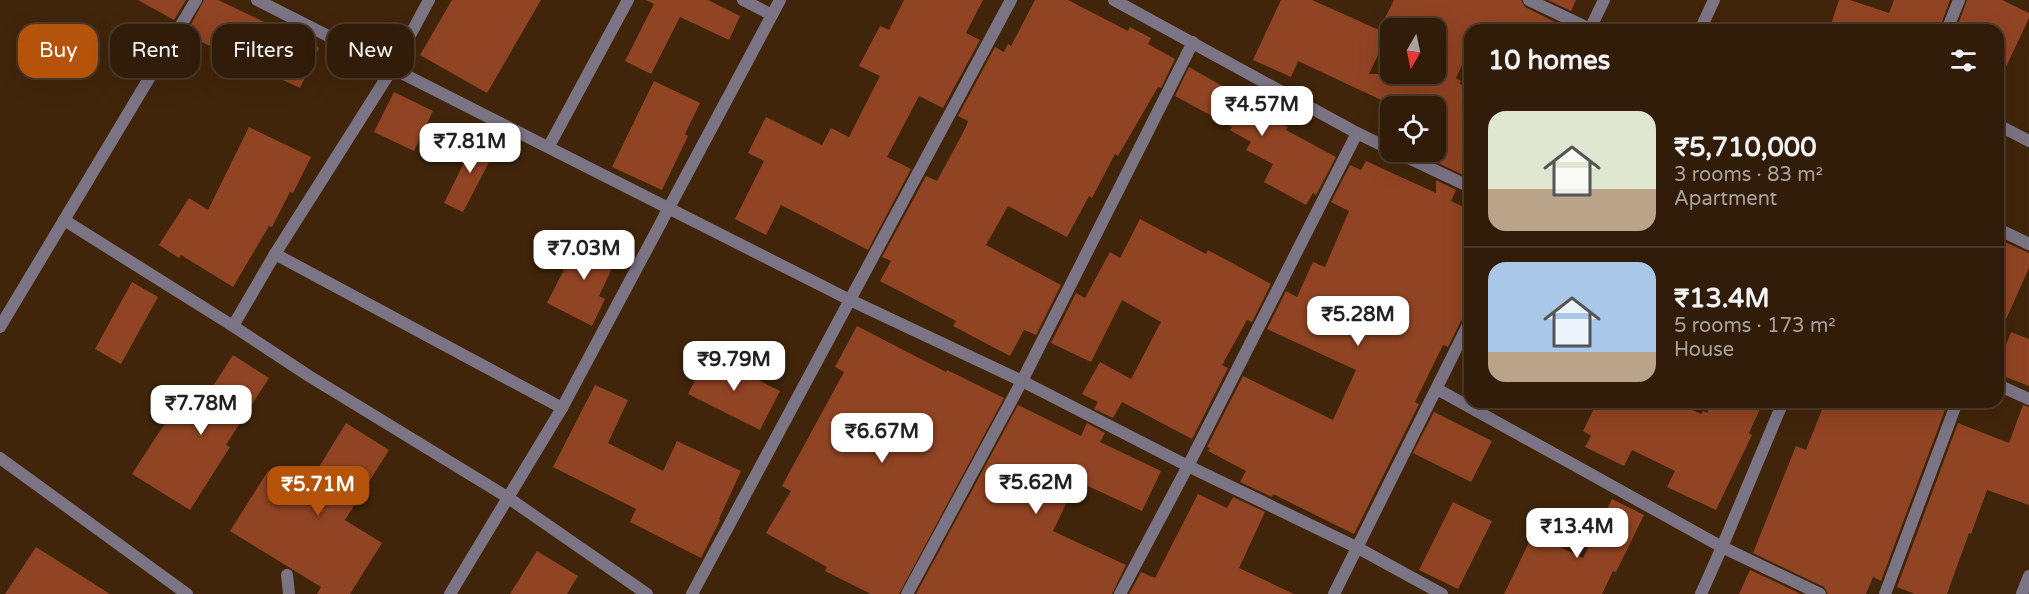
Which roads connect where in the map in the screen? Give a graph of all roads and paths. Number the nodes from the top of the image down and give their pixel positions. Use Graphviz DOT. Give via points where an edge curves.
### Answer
graph roads {
  1 [pos="196,0"];
  2 [pos="257,0"];
  3 [pos="429,0"];
  4 [pos="628,0"];
  5 [pos="743,0"];
  6 [pos="780,0"];
  7 [pos="1011,0"];
  8 [pos="1114,0"];
  9 [pos="1529,0"];
  10 [pos="1604,0"];
  11 [pos="1714,0"];
  12 [pos="1959,0"];
  13 [pos="772,15"];
  14 [pos="1579,24"];
  15 [pos="1594,24"];
  16 [pos="1703,24"];
  17 [pos="1949,24"];
  18 [pos="414,28"];
  19 [pos="327,36"];
  20 [pos="1193,42"];
  21 [pos="386,78"];
  22 [pos="410,78"];
  23 [pos="2004,128"];
  24 [pos="1357,133"];
  25 [pos="2029,141"];
  26 [pos="1380,144"];
  27 [pos="549,146"];
  28 [pos="1417,162"];
  29 [pos="1464,185"];
  30 [pos="669,208"];
  31 [pos="64,220"];
  32 [pos="2004,233"];
  33 [pos="2029,244"];
  34 [pos="275,254"];
  35 [pos="850,300"];
  36 [pos="233,326"];
  37 [pos="0,327"];
  38 [pos="1464,333"];
  39 [pos="1022,381"];
  40 [pos="1437,389"];
  41 [pos="2004,389"];
  42 [pos="2029,399"];
  43 [pos="1464,404"];
  44 [pos="562,408"];
  45 [pos="1471,408"];
  46 [pos="1780,408"];
  47 [pos="1955,408"];
  48 [pos="0,458"];
  49 [pos="1188,466"];
  50 [pos="507,497"];
  51 [pos="1722,547"];
  52 [pos="1358,548"];
  53 [pos="287,575"];
  54 [pos="2029,576"];
  55 [pos="172,590"];
  56 [pos="187,594"];
  57 [pos="289,594"];
  58 [pos="450,594"];
  59 [pos="647,594"];
  60 [pos="692,594"];
  61 [pos="907,594"];
  62 [pos="1120,594"];
  63 [pos="1334,594"];
  64 [pos="1442,594"];
  65 [pos="1701,594"];
  66 [pos="1820,594"];
  67 [pos="1885,594"];
  68 [pos="2022,594"];
  1 -- 31 [label="street"];
  2 -- 19 [label="street"];
  3 -- 18 [label="street"];
  4 -- 27 [label="street"];
  5 -- 13 [label="street"];
  6 -- 13 [label="street"];
  7 -- 35 [label="street"];
  8 -- 20 [label="street"];
  9 -- 14 [label="street"];
  10 -- 15 [label="street"];
  11 -- 16 [label="street"];
  12 -- 17 [label="street"];
  13 -- 30 [label="street"];
  20 -- 24 [label="street"];
  20 -- 39 [label="street"];
  21 -- 34 [label="street"];
  22 -- 27 [label="street"];
  23 -- 25 [label="street"];
  24 -- 26 [label="street"];
  24 -- 49 [label="street"];
  27 -- 30 [label="street"];
  28 -- 29 [label="street"];
  30 -- 35 [label="street"];
  30 -- 44 [label="street"];
  31 -- 36 [label="street"];
  31 -- 37 [label="street"];
  32 -- 33 [label="street"];
  34 -- 36 [label="street"];
  34 -- 44 [label="street"];
  35 -- 39 [label="street"];
  35 -- 60 [label="street"];
  36 -- 50 [label="street"];
  38 -- 40 [label="street"];
  39 -- 49 [label="street"];
  39 -- 61 [label="street"];
  40 -- 43 [label="street"];
  40 -- 52 [label="street"];
  41 -- 42 [label="street"];
  44 -- 50 [label="street"];
  45 -- 51 [label="street"];
  46 -- 51 [label="street"];
  47 -- 67 [label="street"];
  48 -- 55 [label="street"];
  49 -- 52 [label="street"];
  49 -- 62 [label="street"];
  50 -- 58 [label="street"];
  50 -- 59 [label="street"];
  51 -- 65 [label="street"];
  51 -- 66 [label="street"];
  52 -- 63 [label="street"];
  52 -- 64 [label="street"];
  53 -- 57 [label="street"];
  54 -- 68 [label="street"];
  55 -- 56 [label="street"];
}
